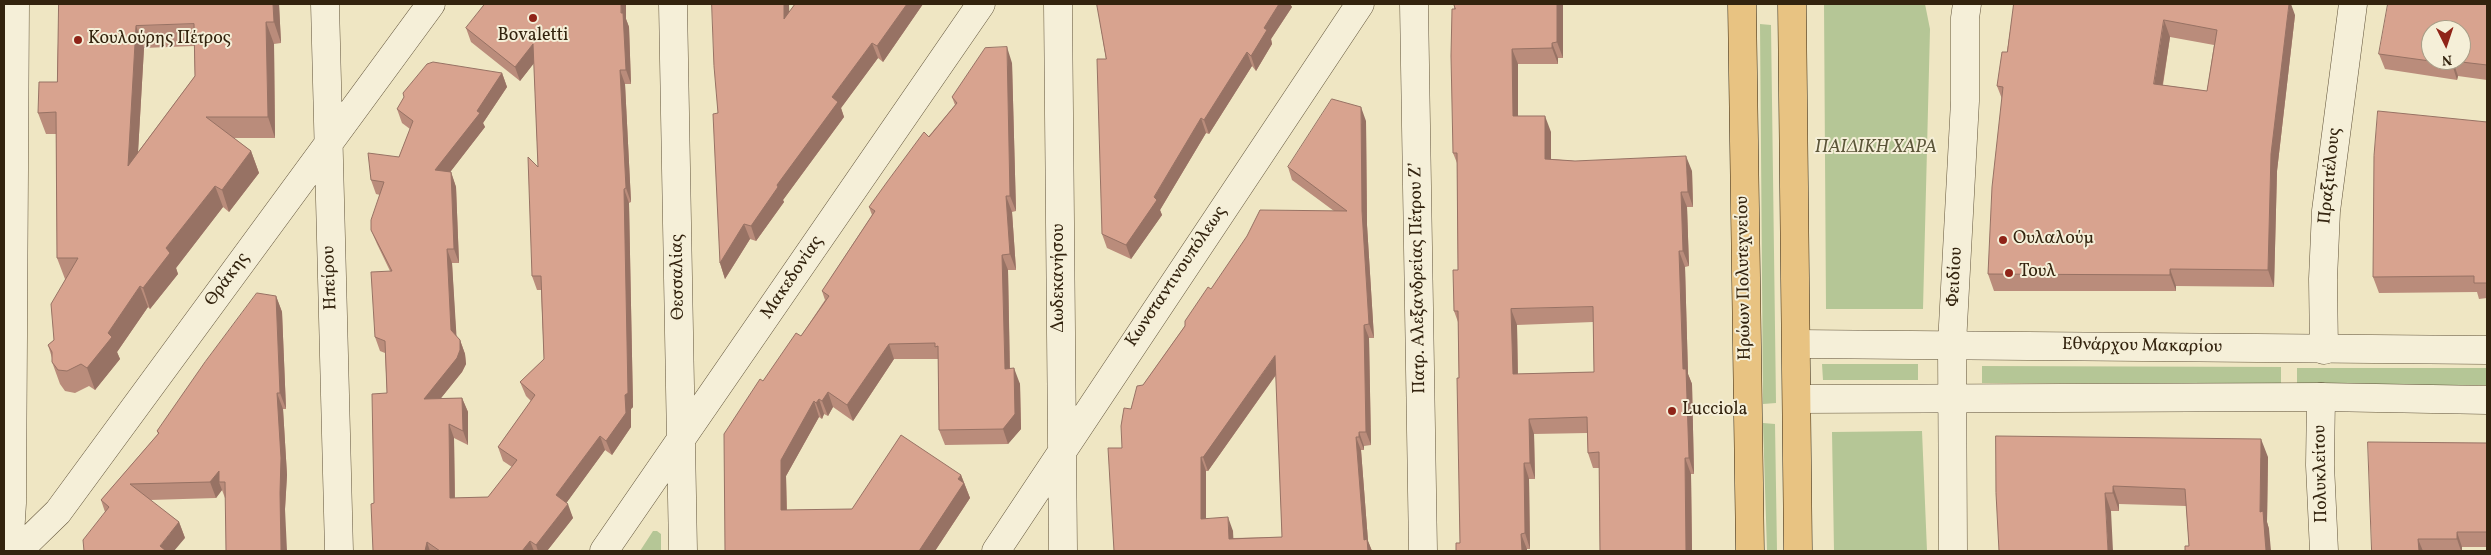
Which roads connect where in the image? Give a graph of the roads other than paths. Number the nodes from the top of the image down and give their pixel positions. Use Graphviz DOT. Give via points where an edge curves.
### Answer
graph roads {
  1 [pos="15,4"];
  2 [pos="325,4"];
  3 [pos="432,4"];
  4 [pos="673,4"];
  5 [pos="981,4"];
  6 [pos="1058,4"];
  7 [pos="1360,4"];
  8 [pos="1414,4"];
  9 [pos="1742,4"];
  10 [pos="1792,4"];
  11 [pos="2353,4"];
  12 [pos="1963,8"];
  13 [pos="328,144"];
  14 [pos="1797,344"];
  15 [pos="1952,344"];
  16 [pos="2324,350"];
  17 [pos="2487,350"];
  18 [pos="1951,397"];
  19 [pos="2321,397"];
  20 [pos="1797,399"];
  21 [pos="2487,400"];
  22 [pos="682,439"];
  23 [pos="1062,451"];
  24 [pos="9,551"];
  25 [pos="18,551"];
  26 [pos="339,551"];
  27 [pos="604,551"];
  28 [pos="683,551"];
  29 [pos="996,551"];
  30 [pos="1063,551"];
  31 [pos="1423,551"];
  32 [pos="1750,551"];
  33 [pos="1798,551"];
  34 [pos="1953,551"];
  35 [pos="2324,551"];
  1 -- 24 [label="street"];
  2 -- 13 [label="street, Ηπείρου"];
  3 -- 13 [label="street, Θράκης"];
  4 -- 22 [label="street, Θεσσαλίας"];
  5 -- 22 [label="street, Μακεδονίας"];
  6 -- 23 [label="street, Δωδεκανήσου"];
  7 -- 23 [label="street, Κωνσταντινουπόλεως"];
  8 -- 31 [label="street, Πατρ. Αλεξανδρείας Πέτρου Ζ’"];
  9 -- 32 [label="main road, Ηρώων Πολυτεχνείου"];
  10 -- 14 [label="main road"];
  11 -- 16 [label="street, Πραξιτέλους" via="2326,212 2322,279"];
  12 -- 15 [label="street, Φειδίου" via="1965,102"];
  13 -- 25 [label="street, Θράκης" via="58,512"];
  13 -- 26 [label="street, Ηπείρου"];
  14 -- 15 [label="street, Εθνάρχου Μακαρίου"];
  14 -- 20 [label="main road"];
  15 -- 16 [label="street, Εθνάρχου Μακαρίου"];
  15 -- 18 [label="street, Φειδίου"];
  16 -- 17 [label="street, Εθνάρχου Μακαρίου"];
  18 -- 19 [label="street"];
  18 -- 20 [label="street"];
  18 -- 34 [label="street, Φειδίου"];
  19 -- 21 [label="street"];
  19 -- 35 [label="street, Πολυκλείτου"];
  20 -- 33 [label="main road"];
  22 -- 27 [label="street, Μακεδονίας"];
  22 -- 28 [label="street, Θεσσαλίας"];
  23 -- 29 [label="street, Κωνσταντινουπόλεως"];
  23 -- 30 [label="street, Δωδεκανήσου"];
}
